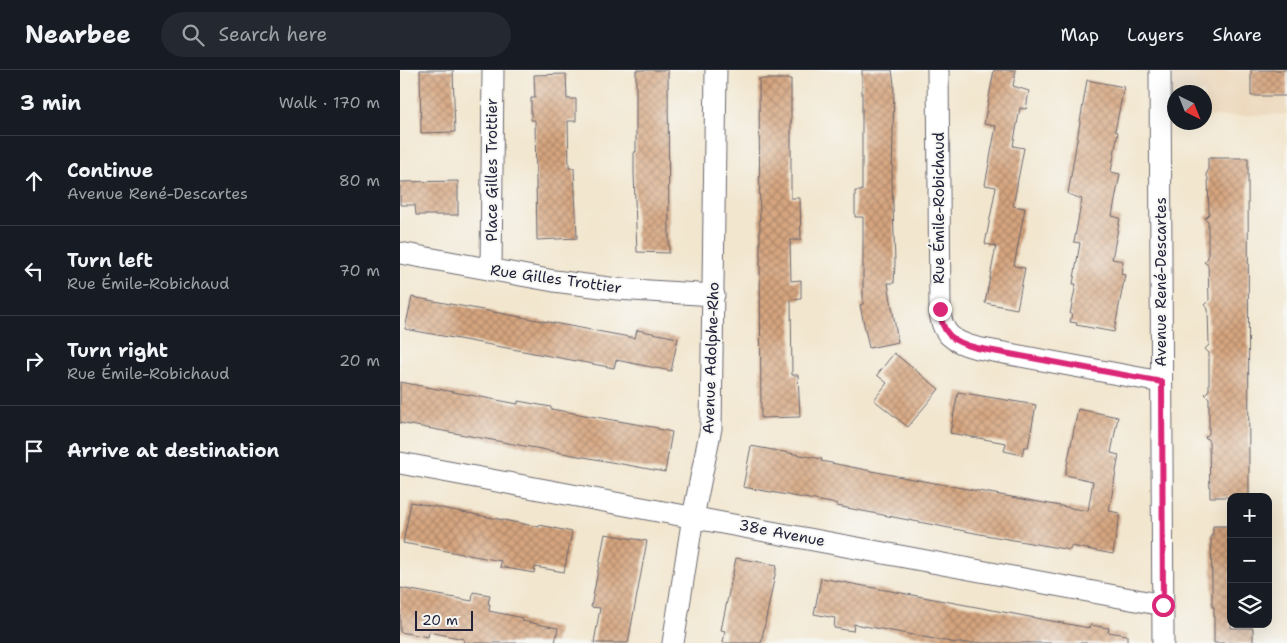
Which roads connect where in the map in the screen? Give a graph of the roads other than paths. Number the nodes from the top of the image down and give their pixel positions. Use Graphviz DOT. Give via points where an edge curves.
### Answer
graph roads {
  1 [pos="493,70"];
  2 [pos="716,70"];
  3 [pos="938,70"];
  4 [pos="1160,70"];
  5 [pos="400,253"];
  6 [pos="492,270"];
  7 [pos="714,295"];
  8 [pos="1162,382"];
  9 [pos="400,463"];
  10 [pos="693,517"];
  11 [pos="1163,605"];
  12 [pos="673,643"];
  13 [pos="1163,643"];
  1 -- 6 [label="street, Place Gilles Trottier"];
  2 -- 7 [label="street, Avenue Adolphe-Rho"];
  3 -- 8 [label="street, Rue Émile-Robichaud" via="940,323 960,344"];
  4 -- 8 [label="street, Avenue René-Descartes"];
  5 -- 6 [label="street, Rue Gilles Trottier"];
  6 -- 7 [label="street, Rue Gilles Trottier" via="616,288"];
  7 -- 10 [label="street, Avenue Adolphe-Rho" via="711,428"];
  8 -- 11 [label="street, Avenue René-Descartes"];
  9 -- 10 [label="street, 38e Avenue"];
  10 -- 11 [label="street, 38e Avenue"];
  10 -- 12 [label="street, Avenue Adolphe-Rho"];
  11 -- 13 [label="street, Avenue René-Descartes"];
}
